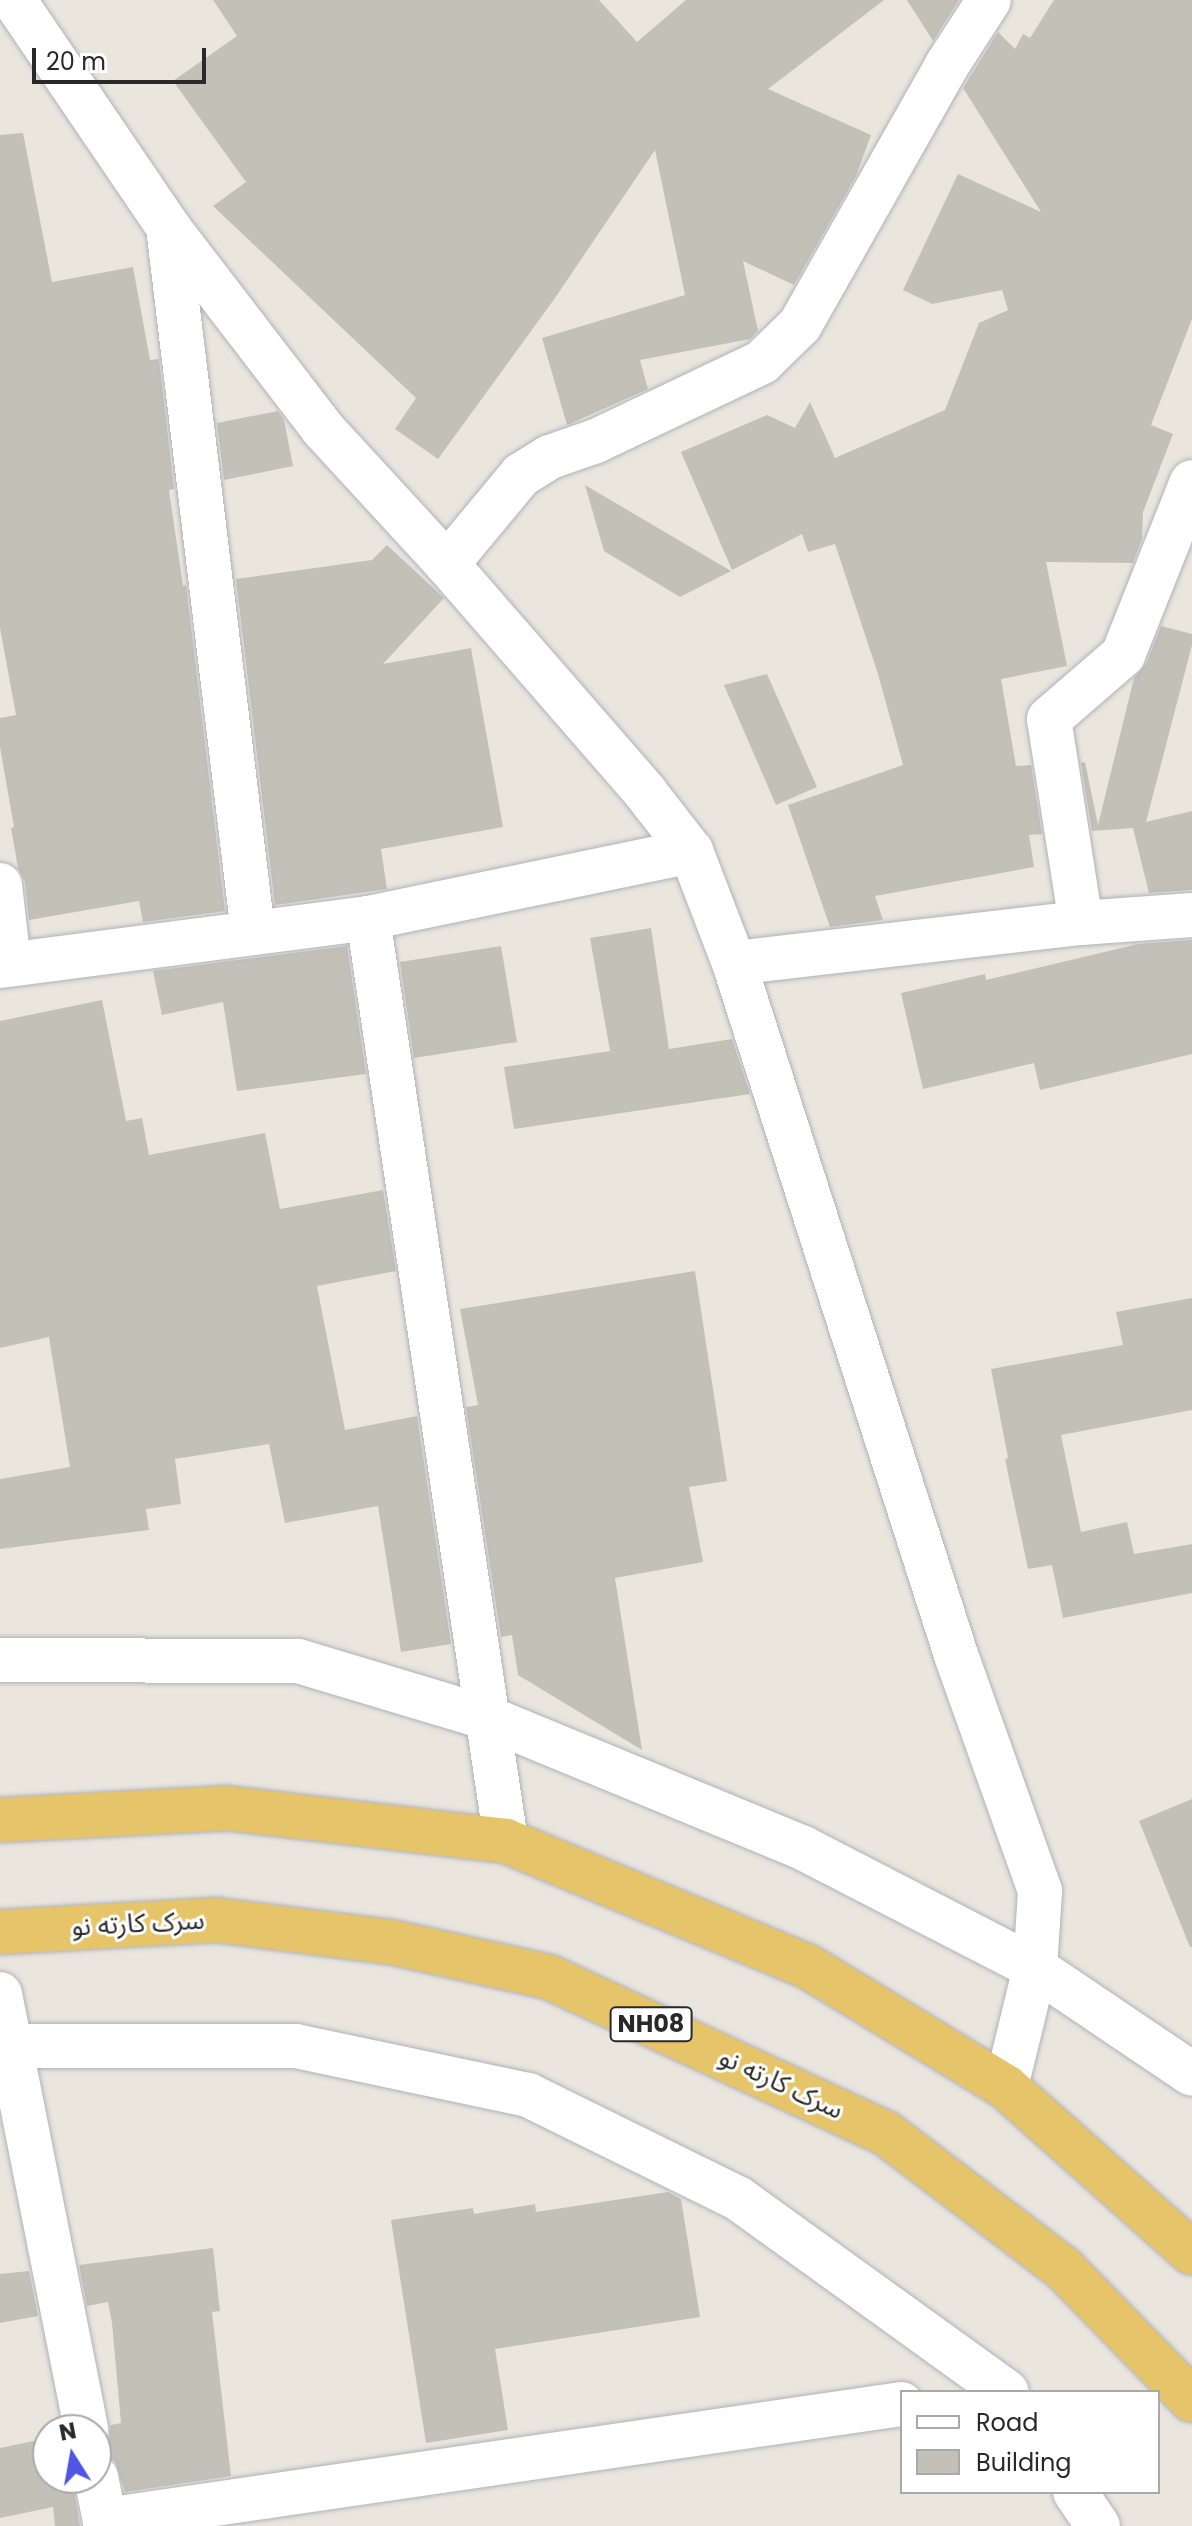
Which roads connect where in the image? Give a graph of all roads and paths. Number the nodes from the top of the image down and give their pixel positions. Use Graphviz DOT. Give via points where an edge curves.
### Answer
graph roads {
  1 [pos="14,0"];
  2 [pos="989,0"];
  3 [pos="168,227"];
  4 [pos="1192,482"];
  5 [pos="447,564"];
  6 [pos="691,851"];
  7 [pos="0,885"];
  8 [pos="1192,915"];
  9 [pos="368,918"];
  10 [pos="1081,923"];
  11 [pos="253,932"];
  12 [pos="734,963"];
  13 [pos="5,965"];
  14 [pos="0,1660"];
  15 [pos="488,1718"];
  16 [pos="0,1820"];
  17 [pos="506,1841"];
  18 [pos="0,1932"];
  19 [pos="1035,1968"];
  20 [pos="0,1994"];
  21 [pos="4,2046"];
  22 [pos="1192,2074"];
  23 [pos="1006,2087"];
  24 [pos="1192,2253"];
  25 [pos="999,2390"];
  26 [pos="1192,2400"];
  27 [pos="900,2404"];
  28 [pos="83,2414"];
  29 [pos="99,2494"];
  30 [pos="1076,2494"];
  31 [pos="105,2523"];
  32 [pos="1098,2526"];
  1 -- 3 [label="street"];
  2 -- 5 [label="street" via="800,325 762,362 521,475"];
  3 -- 5 [label="street" via="322,428"];
  3 -- 11 [label="street"];
  4 -- 10 [label="street" via="1123,655 1049,719"];
  5 -- 6 [label="street"];
  6 -- 9 [label="street"];
  6 -- 12 [label="street"];
  7 -- 13 [label="street"];
  8 -- 10 [label="street"];
  9 -- 11 [label="street"];
  9 -- 15 [label="street"];
  10 -- 12 [label="street"];
  11 -- 13 [label="street"];
  12 -- 19 [label="street" via="956,1655 1040,1891"];
  14 -- 15 [label="street" via="298,1661"];
  15 -- 17 [label="street"];
  15 -- 19 [label="street" via="803,1848"];
  16 -- 17 [label="highway" via="226,1808"];
  17 -- 23 [label="highway" via="807,1966"];
  18 -- 26 [label="highway, سرک کارته نو / NH08" via="216,1920 391,1942 549,1977 887,2134 1064,2269"];
  19 -- 22 [label="street"];
  19 -- 23 [label="street"];
  20 -- 21 [label="street"];
  21 -- 25 [label="street" via="296,2046 528,2095 739,2199"];
  21 -- 28 [label="street"];
  23 -- 24 [label="highway"];
  27 -- 31 [label="street"];
  29 -- 31 [label="street"];
  30 -- 32 [label="street"];
}
